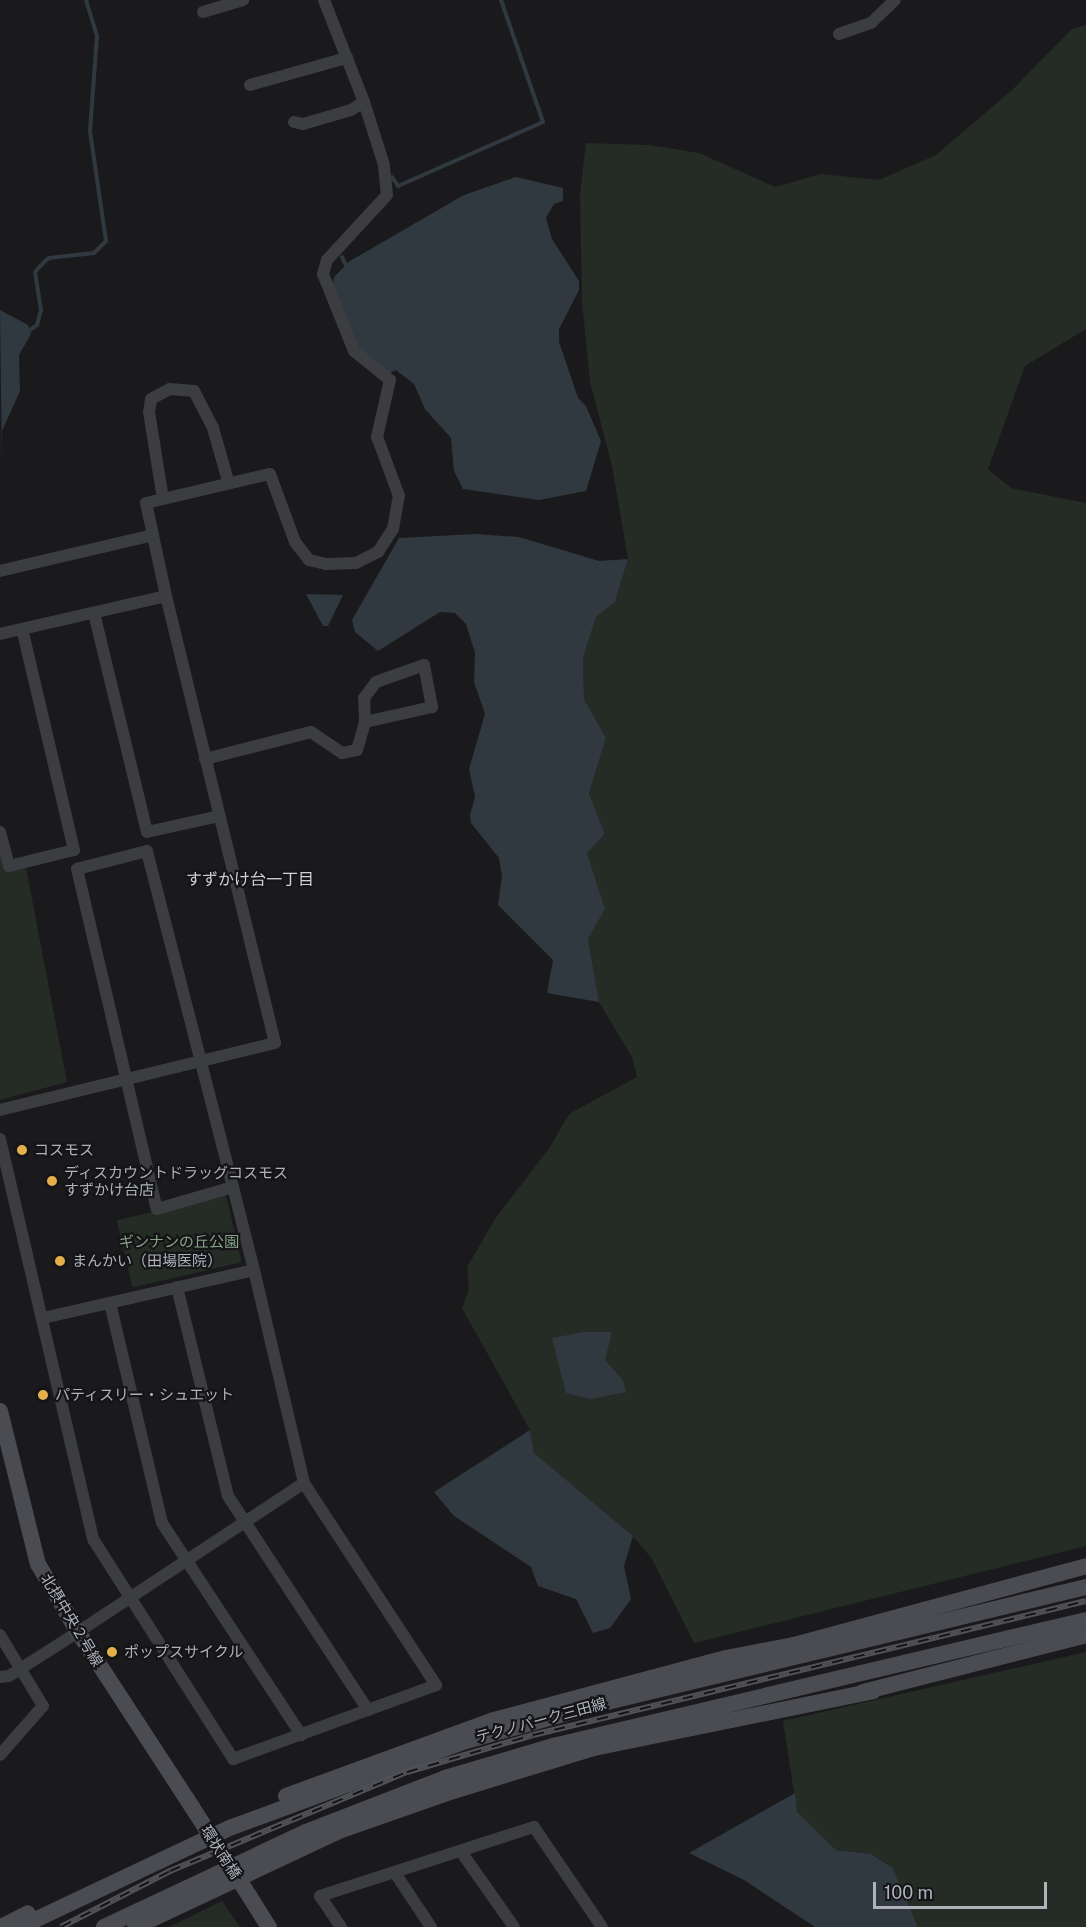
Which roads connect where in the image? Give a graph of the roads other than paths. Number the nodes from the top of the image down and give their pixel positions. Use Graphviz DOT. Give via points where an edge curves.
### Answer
graph roads {
  1 [pos="243,0"];
  2 [pos="324,0"];
  3 [pos="895,0"];
  4 [pos="203,12"];
  5 [pos="839,34"];
  6 [pos="347,58"];
  7 [pos="250,85"];
  8 [pos="364,102"];
  9 [pos="294,122"];
  10 [pos="229,484"];
  11 [pos="164,499"];
  12 [pos="153,535"];
  13 [pos="0,571"];
  14 [pos="165,596"];
  15 [pos="94,613"];
  16 [pos="22,629"];
  17 [pos="0,634"];
  18 [pos="365,722"];
  19 [pos="205,759"];
  20 [pos="219,816"];
  21 [pos="0,832"];
  22 [pos="201,1062"];
  23 [pos="125,1079"];
  24 [pos="0,1110"];
  25 [pos="0,1139"];
  26 [pos="233,1187"];
  27 [pos="254,1270"];
  28 [pos="177,1287"];
  29 [pos="110,1303"];
  30 [pos="43,1318"];
  31 [pos="0,1411"];
  32 [pos="304,1483"];
  33 [pos="243,1522"];
  34 [pos="186,1561"];
  35 [pos="1086,1566"];
  36 [pos="1086,1587"];
  37 [pos="129,1599"];
  38 [pos="1086,1620"];
  39 [pos="78,1632"];
  40 [pos="0,1635"];
  41 [pos="1086,1635"];
  42 [pos="794,1645"];
  43 [pos="18,1670"];
  44 [pos="0,1677"];
  45 [pos="873,1691"];
  46 [pos="791,1693"];
  47 [pos="637,1695"];
  48 [pos="368,1710"];
  49 [pos="300,1735"];
  50 [pos="0,1755"];
  51 [pos="192,1807"];
  52 [pos="462,1853"];
  53 [pos="395,1873"];
  54 [pos="164,1898"];
  55 [pos="2,1927"];
  56 [pos="20,1927"];
  57 [pos="104,1927"];
  58 [pos="117,1927"];
  59 [pos="135,1927"];
  60 [pos="269,1927"];
  61 [pos="341,1927"];
  62 [pos="431,1927"];
  63 [pos="514,1927"];
  64 [pos="602,1927"];
  1 -- 4 [label="street"];
  2 -- 6 [label="street"];
  3 -- 5 [label="street" via="871,23"];
  6 -- 7 [label="street"];
  6 -- 8 [label="street"];
  8 -- 9 [label="street" via="351,110 303,124"];
  8 -- 10 [label="street" via="384,165 387,195 327,260 323,274 354,351 390,381 377,437 399,496 393,530 378,552 356,563 343,566 309,560 295,542 270,474"];
  10 -- 11 [label="street"];
  10 -- 11 [label="street" via="213,428 194,392 170,389 150,399 149,412"];
  11 -- 12 [label="street" via="146,503"];
  12 -- 13 [label="street"];
  12 -- 14 [label="street"];
  14 -- 15 [label="street"];
  14 -- 19 [label="street"];
  15 -- 16 [label="street"];
  15 -- 20 [label="street" via="147,832"];
  16 -- 17 [label="street"];
  16 -- 21 [label="street" via="74,850 9,866"];
  18 -- 18 [label="street" via="432,707 424,665 376,682 364,698"];
  18 -- 19 [label="street" via="357,750 342,753 311,732"];
  19 -- 20 [label="street"];
  20 -- 22 [label="street" via="275,1043"];
  22 -- 23 [label="street"];
  22 -- 23 [label="street" via="147,851 77,868"];
  22 -- 26 [label="street"];
  23 -- 24 [label="street"];
  23 -- 26 [label="street" via="157,1209"];
  25 -- 30 [label="street"];
  26 -- 27 [label="street"];
  27 -- 28 [label="street"];
  27 -- 32 [label="street"];
  28 -- 29 [label="street"];
  28 -- 33 [label="street" via="228,1496"];
  29 -- 30 [label="street"];
  29 -- 34 [label="street" via="162,1523"];
  30 -- 37 [label="street" via="93,1539"];
  31 -- 39 [label="main road, 北摂中央２号線" via="38,1564"];
  32 -- 33 [label="street"];
  32 -- 48 [label="street" via="436,1684"];
  33 -- 34 [label="street"];
  33 -- 48 [label="street"];
  34 -- 37 [label="street"];
  34 -- 49 [label="street"];
  35 -- 42 [label="main road"];
  36 -- 47 [label="main road, テクノパーク三田線"];
  37 -- 39 [label="street"];
  37 -- 49 [label="street" via="233,1759"];
  38 -- 46 [label="main road, テクノパーク三田線"];
  39 -- 43 [label="street"];
  39 -- 51 [label="main road, 北摂中央２号線"];
  40 -- 43 [label="street"];
  41 -- 45 [label="main road"];
  42 -- 47 [label="main road"];
  42 -- 55 [label="main road" via="578,1696 417,1746 224,1820"];
  43 -- 44 [label="street"];
  43 -- 50 [label="street" via="43,1706"];
  45 -- 46 [label="main road" via="820,1696"];
  45 -- 59 [label="main road" via="594,1748 453,1791 339,1831"];
  46 -- 54 [label="main road, テクノパーク三田線" via="554,1746 445,1778 306,1832"];
  47 -- 56 [label="main road, テクノパーク三田線" via="466,1741 232,1827"];
  48 -- 49 [label="street"];
  51 -- 60 [label="main road, 環状南橋, bridge"];
  52 -- 53 [label="street"];
  52 -- 63 [label="street"];
  52 -- 64 [label="street" via="534,1827"];
  53 -- 61 [label="street" via="320,1896"];
  53 -- 62 [label="street"];
  54 -- 57 [label="main road, テクノパーク三田線"];
  54 -- 58 [label="main road"];
}
